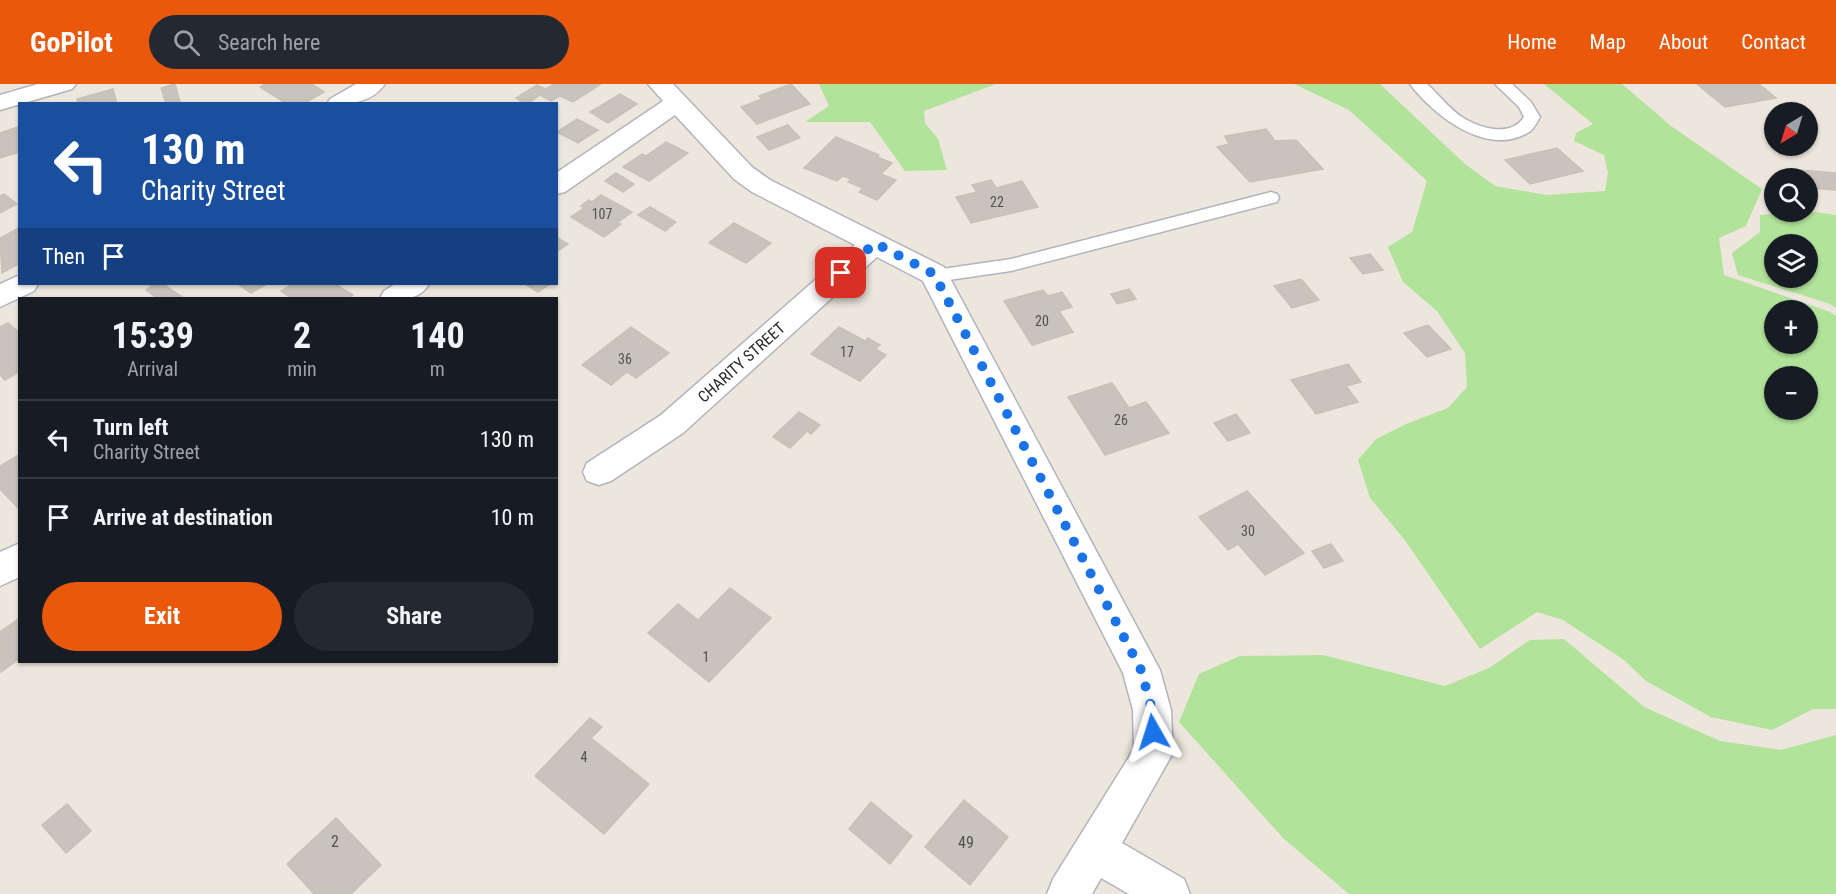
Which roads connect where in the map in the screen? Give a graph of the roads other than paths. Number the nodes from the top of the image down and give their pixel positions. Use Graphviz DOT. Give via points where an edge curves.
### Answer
graph roads {
  1 [pos="64,84"];
  2 [pos="373,84"];
  3 [pos="1418,84"];
  4 [pos="1503,84"];
  5 [pos="668,94"];
  6 [pos="342,102"];
  7 [pos="0,103"];
  8 [pos="558,184"];
  9 [pos="1271,198"];
  10 [pos="875,243"];
  11 [pos="935,276"];
  12 [pos="22,285"];
  13 [pos="414,285"];
  14 [pos="0,297"];
  15 [pos="396,297"];
  16 [pos="599,472"];
  17 [pos="18,559"];
  18 [pos="0,571"];
  19 [pos="1094,850"];
  20 [pos="1068,894"];
  21 [pos="1169,894"];
  1 -- 7 [label="street"];
  2 -- 6 [label="street"];
  3 -- 4 [label="lane" via="1458,122 1486,134 1509,134 1525,128 1532,117 1526,105"];
  5 -- 8 [label="street"];
  5 -- 10 [label="street" via="761,186"];
  9 -- 11 [label="lane" via="1011,265"];
  10 -- 11 [label="street"];
  10 -- 16 [label="street, CHARITY STREET" via="672,423"];
  11 -- 19 [label="street" via="1141,670 1152,710 1154,753"];
  12 -- 14 [label="street"];
  13 -- 15 [label="street"];
  17 -- 18 [label="street"];
  19 -- 20 [label="street"];
  19 -- 21 [label="street"];
}
